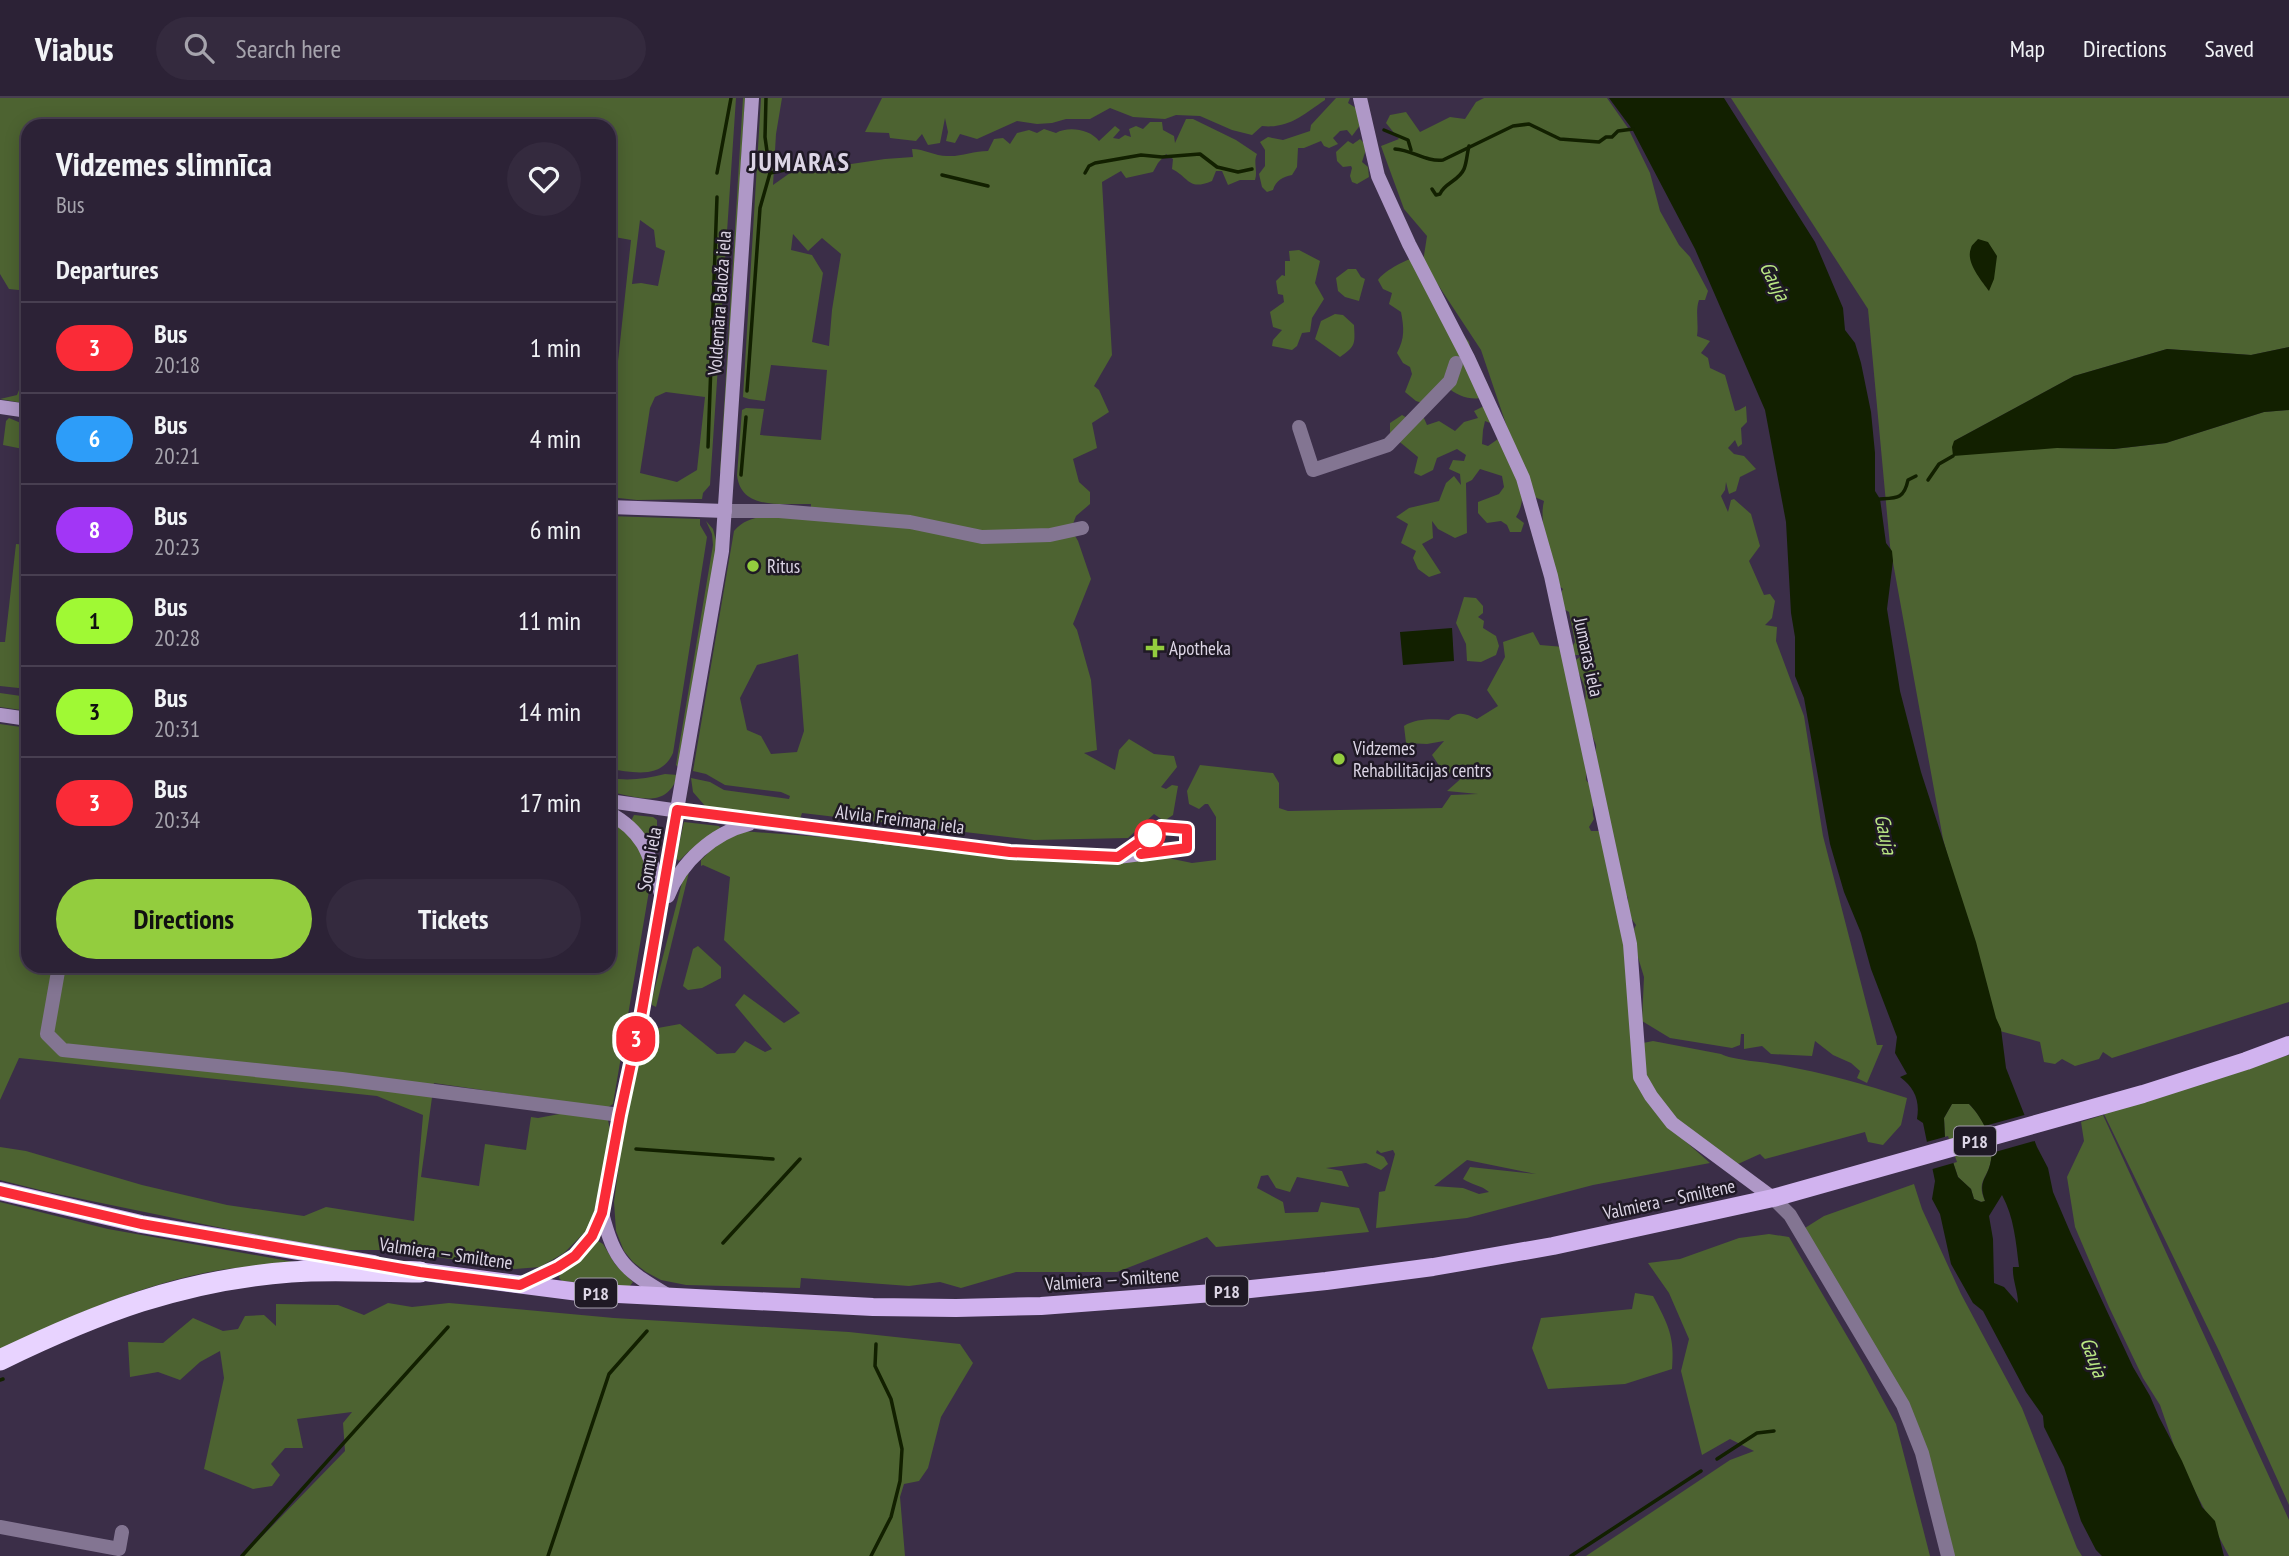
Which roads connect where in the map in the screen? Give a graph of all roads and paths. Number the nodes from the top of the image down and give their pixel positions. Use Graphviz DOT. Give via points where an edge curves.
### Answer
graph roads {
  1 [pos="752,98"];
  2 [pos="1360,98"];
  3 [pos="1456,363"];
  4 [pos="0,407"];
  5 [pos="21,410"];
  6 [pos="1300,427"];
  7 [pos="616,506"];
  8 [pos="725,511"];
  9 [pos="1082,528"];
  10 [pos="0,715"];
  11 [pos="21,718"];
  12 [pos="616,802"];
  13 [pos="677,810"];
  14 [pos="616,817"];
  15 [pos="757,822"];
  16 [pos="1118,857"];
  17 [pos="662,898"];
  18 [pos="654,937"];
  19 [pos="58,973"];
  20 [pos="2289,1045"];
  21 [pos="620,1115"];
  22 [pos="0,1191"];
  23 [pos="1773,1198"];
  24 [pos="602,1213"];
  25 [pos="420,1272"];
  26 [pos="520,1285"];
  27 [pos="673,1298"];
  28 [pos="0,1360"];
  29 [pos="0,1527"];
  30 [pos="122,1532"];
  31 [pos="1948,1556"];
  1 -- 8 [label="street, Voldemāra Baloža iela"];
  2 -- 23 [label="street, Jumaras iela" via="1378,176 1523,478 1551,576 1630,944 1640,1077 1672,1123"];
  3 -- 6 [label="street" via="1450,381 1388,446 1313,470"];
  4 -- 5 [label="street"];
  7 -- 8 [label="street"];
  8 -- 9 [label="street" via="910,522 982,537 1050,535"];
  8 -- 13 [label="street, Somu iela"];
  10 -- 11 [label="street"];
  12 -- 13 [label="street, Alvila Freimaņa iela"];
  13 -- 15 [label="street, Alvila Freimaņa iela"];
  13 -- 17 [label="street, Somu iela"];
  14 -- 17 [label="street" via="648,850"];
  15 -- 16 [label="street, Alvila Freimaņa iela" via="1010,852"];
  15 -- 18 [label="street" via="716,838 683,867"];
  16 -- 16 [label="street, Alvila Freimaņa iela" via="1187,848 1187,829 1161,827"];
  17 -- 18 [label="street, Somu iela"];
  18 -- 21 [label="street, Somu iela"];
  19 -- 21 [label="street" via="47,1034 63,1050 355,1080"];
  20 -- 23 [label="main road, Valmiera — Smiltene / P18" via="2246,1062"];
  21 -- 24 [label="street, Somu iela"];
  22 -- 25 [label="main road, Valmiera — Smiltene / P18" via="141,1224"];
  23 -- 27 [label="main road, Valmiera — Smiltene / P18" via="1433,1267 1213,1293 956,1308"];
  23 -- 31 [label="street" via="1790,1215 1903,1405 1923,1452"];
  24 -- 26 [label="street" via="592,1236 575,1256"];
  24 -- 27 [label="street" via="617,1257"];
  25 -- 26 [label="main road, Valmiera — Smiltene / P18"];
  25 -- 28 [label="highway" via="294,1272 218,1281 122,1306"];
  26 -- 27 [label="main road, Valmiera — Smiltene / P18"];
  29 -- 30 [label="street" via="119,1549"];
}
